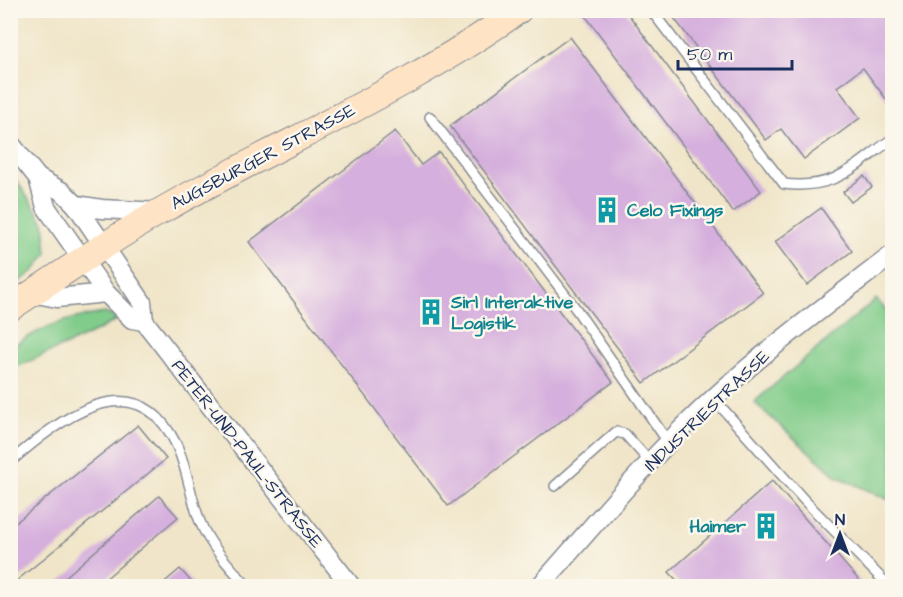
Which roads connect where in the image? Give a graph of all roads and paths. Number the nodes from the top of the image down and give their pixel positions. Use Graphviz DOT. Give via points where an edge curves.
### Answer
graph roads {
  1 [pos="519,10"];
  2 [pos="651,10"];
  3 [pos="430,117"];
  4 [pos="892,139"];
  5 [pos="10,143"];
  6 [pos="38,178"];
  7 [pos="76,205"];
  8 [pos="160,212"];
  9 [pos="104,246"];
  10 [pos="892,255"];
  11 [pos="82,260"];
  12 [pos="32,293"];
  13 [pos="106,293"];
  14 [pos="10,308"];
  15 [pos="144,321"];
  16 [pos="714,399"];
  17 [pos="668,442"];
  18 [pos="10,462"];
  19 [pos="650,462"];
  20 [pos="555,486"];
  21 [pos="342,583"];
  22 [pos="247,586"];
  23 [pos="540,586"];
  24 [pos="889,586"];
  1 -- 8 [label="main road, AUGSBURGER STRASSE" via="485,35 391,89"];
  2 -- 4 [label="lane" via="784,184 809,187 836,180"];
  3 -- 17 [label="lane" via="576,309"];
  5 -- 6 [label="street"];
  6 -- 7 [label="street" via="63,192"];
  6 -- 11 [label="street, PETER-UND-PAUL-STRASSE" via="46,207"];
  7 -- 8 [label="street"];
  7 -- 9 [label="street, PETER-UND-PAUL-STRASSE"];
  8 -- 9 [label="main road, AUGSBURGER STRASSE"];
  9 -- 11 [label="main road, AUGSBURGER STRASSE"];
  9 -- 15 [label="street, PETER-UND-PAUL-STRASSE" via="142,302"];
  10 -- 16 [label="street, INDUSTRIESTRASSE" via="788,335"];
  11 -- 12 [label="main road, AUGSBURGER STRASSE"];
  11 -- 13 [label="street, PETER-UND-PAUL-STRASSE"];
  12 -- 13 [label="street" via="57,298"];
  12 -- 14 [label="main road, AUGSBURGER STRASSE"];
  13 -- 15 [label="street, PETER-UND-PAUL-STRASSE" via="132,319"];
  15 -- 21 [label="street, PETER-UND-PAUL-STRASSE"];
  16 -- 17 [label="street, INDUSTRIESTRASSE"];
  16 -- 24 [label="lane" via="805,501"];
  17 -- 19 [label="street, INDUSTRIESTRASSE"];
  18 -- 22 [label="lane" via="52,426 82,409 103,402 123,402 153,412 176,443 200,522 214,547"];
  19 -- 20 [label="lane" via="625,434 616,432"];
  19 -- 23 [label="street, INDUSTRIESTRASSE"];
}
